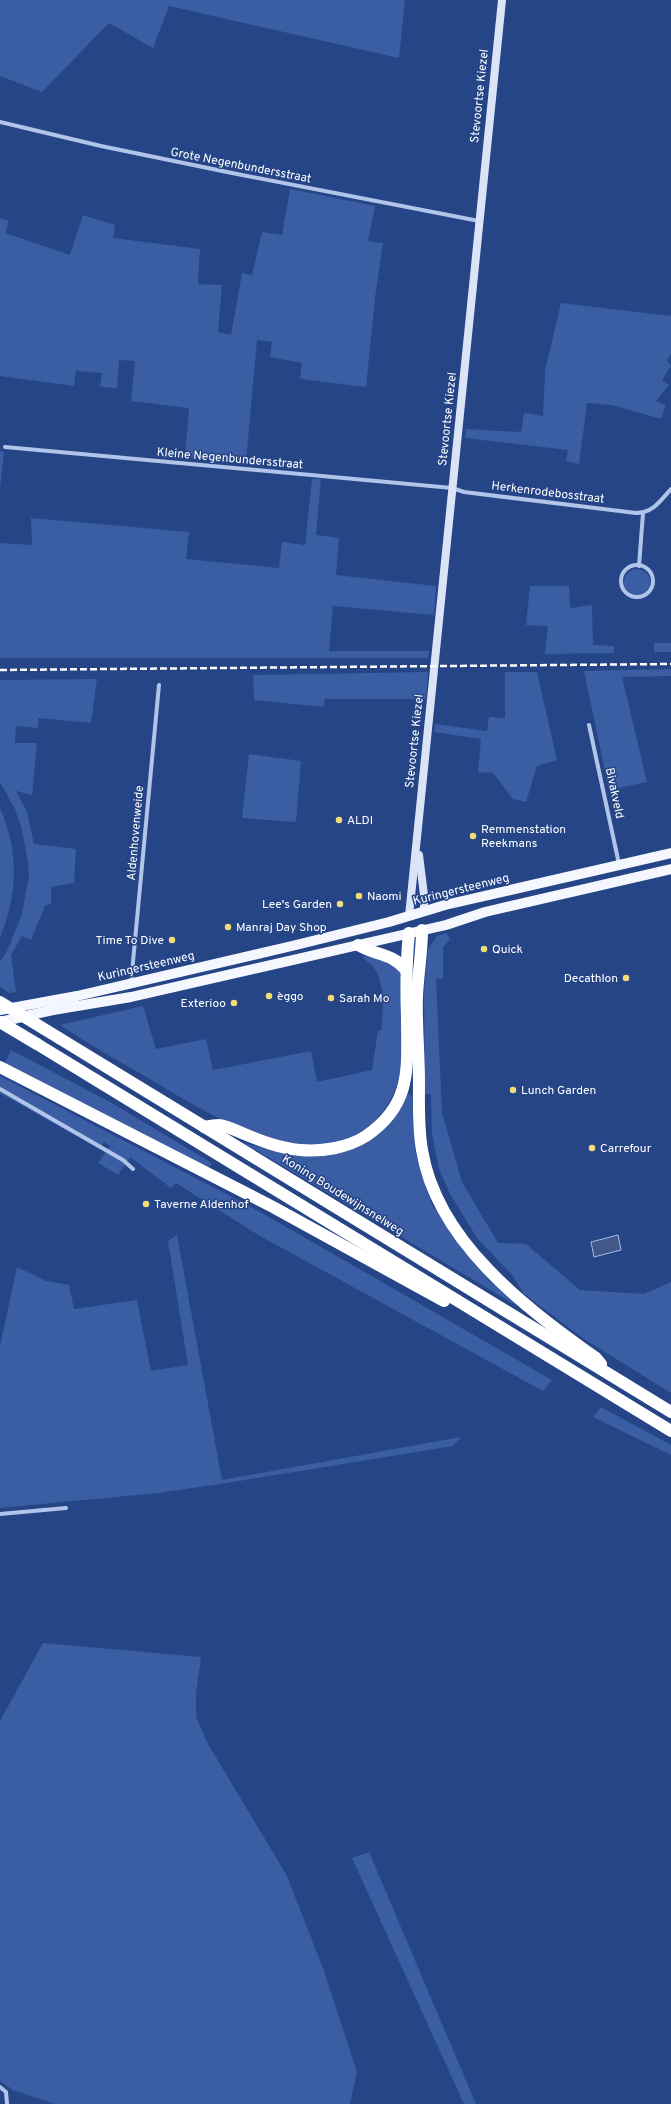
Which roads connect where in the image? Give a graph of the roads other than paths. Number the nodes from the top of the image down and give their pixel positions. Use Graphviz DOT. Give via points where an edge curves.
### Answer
graph roads {
  1 [pos="502,0"];
  2 [pos="0,122"];
  3 [pos="479,221"];
  4 [pos="5,448"];
  5 [pos="452,488"];
  6 [pos="671,489"];
  7 [pos="642,513"];
  8 [pos="639,566"];
  9 [pos="159,686"];
  10 [pos="589,725"];
  11 [pos="417,840"];
  12 [pos="671,853"];
  13 [pos="619,865"];
  14 [pos="671,869"];
  15 [pos="424,911"];
  16 [pos="408,916"];
  17 [pos="422,930"];
  18 [pos="409,933"];
  19 [pos="358,945"];
  20 [pos="406,970"];
  21 [pos="131,983"];
  22 [pos="0,1002"];
  23 [pos="0,1010"];
  24 [pos="0,1022"];
  25 [pos="0,1067"];
  26 [pos="0,1089"];
  27 [pos="204,1127"];
  28 [pos="133,1169"];
  29 [pos="459,1302"];
  30 [pos="614,1378"];
  31 [pos="671,1412"];
  32 [pos="671,1431"];
  33 [pos="66,1508"];
  34 [pos="0,1514"];
  35 [pos="0,2087"];
  36 [pos="7,2104"];
  1 -- 3 [label="main road, Stevoortse Kiezel"];
  2 -- 3 [label="street, Grote Negenbundersstraat" via="101,146"];
  3 -- 5 [label="main road, Stevoortse Kiezel"];
  4 -- 5 [label="street, Kleine Negenbundersstraat"];
  5 -- 7 [label="street, Herkenrodebosstraat" via="464,492"];
  5 -- 11 [label="main road, Stevoortse Kiezel"];
  6 -- 7 [label="street" via="654,508"];
  7 -- 8 [label="street"];
  8 -- 8 [label="street" via="625,571 621,580 621,586 627,594 637,597 650,590 653,580 648,570"];
  9 -- 21 [label="street, Aldenhovenweide"];
  10 -- 13 [label="street, Bivakveld"];
  11 -- 15 [label="main road, Stevoortse Kiezel"];
  11 -- 16 [label="main road, Stevoortse Kiezel"];
  12 -- 13 [label="main road, Kuringersteenweg"];
  13 -- 15 [label="main road, Kuringersteenweg"];
  14 -- 17 [label="main road" via="485,912"];
  15 -- 16 [label="main road, Kuringersteenweg"];
  15 -- 17 [label="main road, Stevoortse Kiezel"];
  16 -- 18 [label="main road, Stevoortse Kiezel"];
  16 -- 21 [label="main road, Kuringersteenweg"];
  17 -- 18 [label="main road"];
  17 -- 30 [label="highway" via="417,996 419,1116 422,1150 428,1176 455,1227 496,1277 539,1317 596,1358"];
  18 -- 19 [label="main road"];
  18 -- 20 [label="highway"];
  19 -- 20 [label="highway" via="399,961"];
  19 -- 24 [label="main road" via="131,997"];
  20 -- 27 [label="highway" via="408,1063 405,1081 390,1115 377,1128 356,1142 313,1152 275,1146 220,1125"];
  21 -- 23 [label="main road, Kuringersteenweg"];
  22 -- 27 [label="highway, Koning Boudewijnsnelweg, bridge"];
  24 -- 29 [label="highway, bridge"];
  25 -- 29 [label="highway" via="273,1207 443,1301"];
  26 -- 28 [label="street" via="123,1160"];
  27 -- 30 [label="highway, Koning Boudewijnsnelweg"];
  29 -- 32 [label="highway"];
  30 -- 31 [label="highway, Koning Boudewijnsnelweg"];
  33 -- 34 [label="street"];
  35 -- 36 [label="street" via="6,2092"];
}
